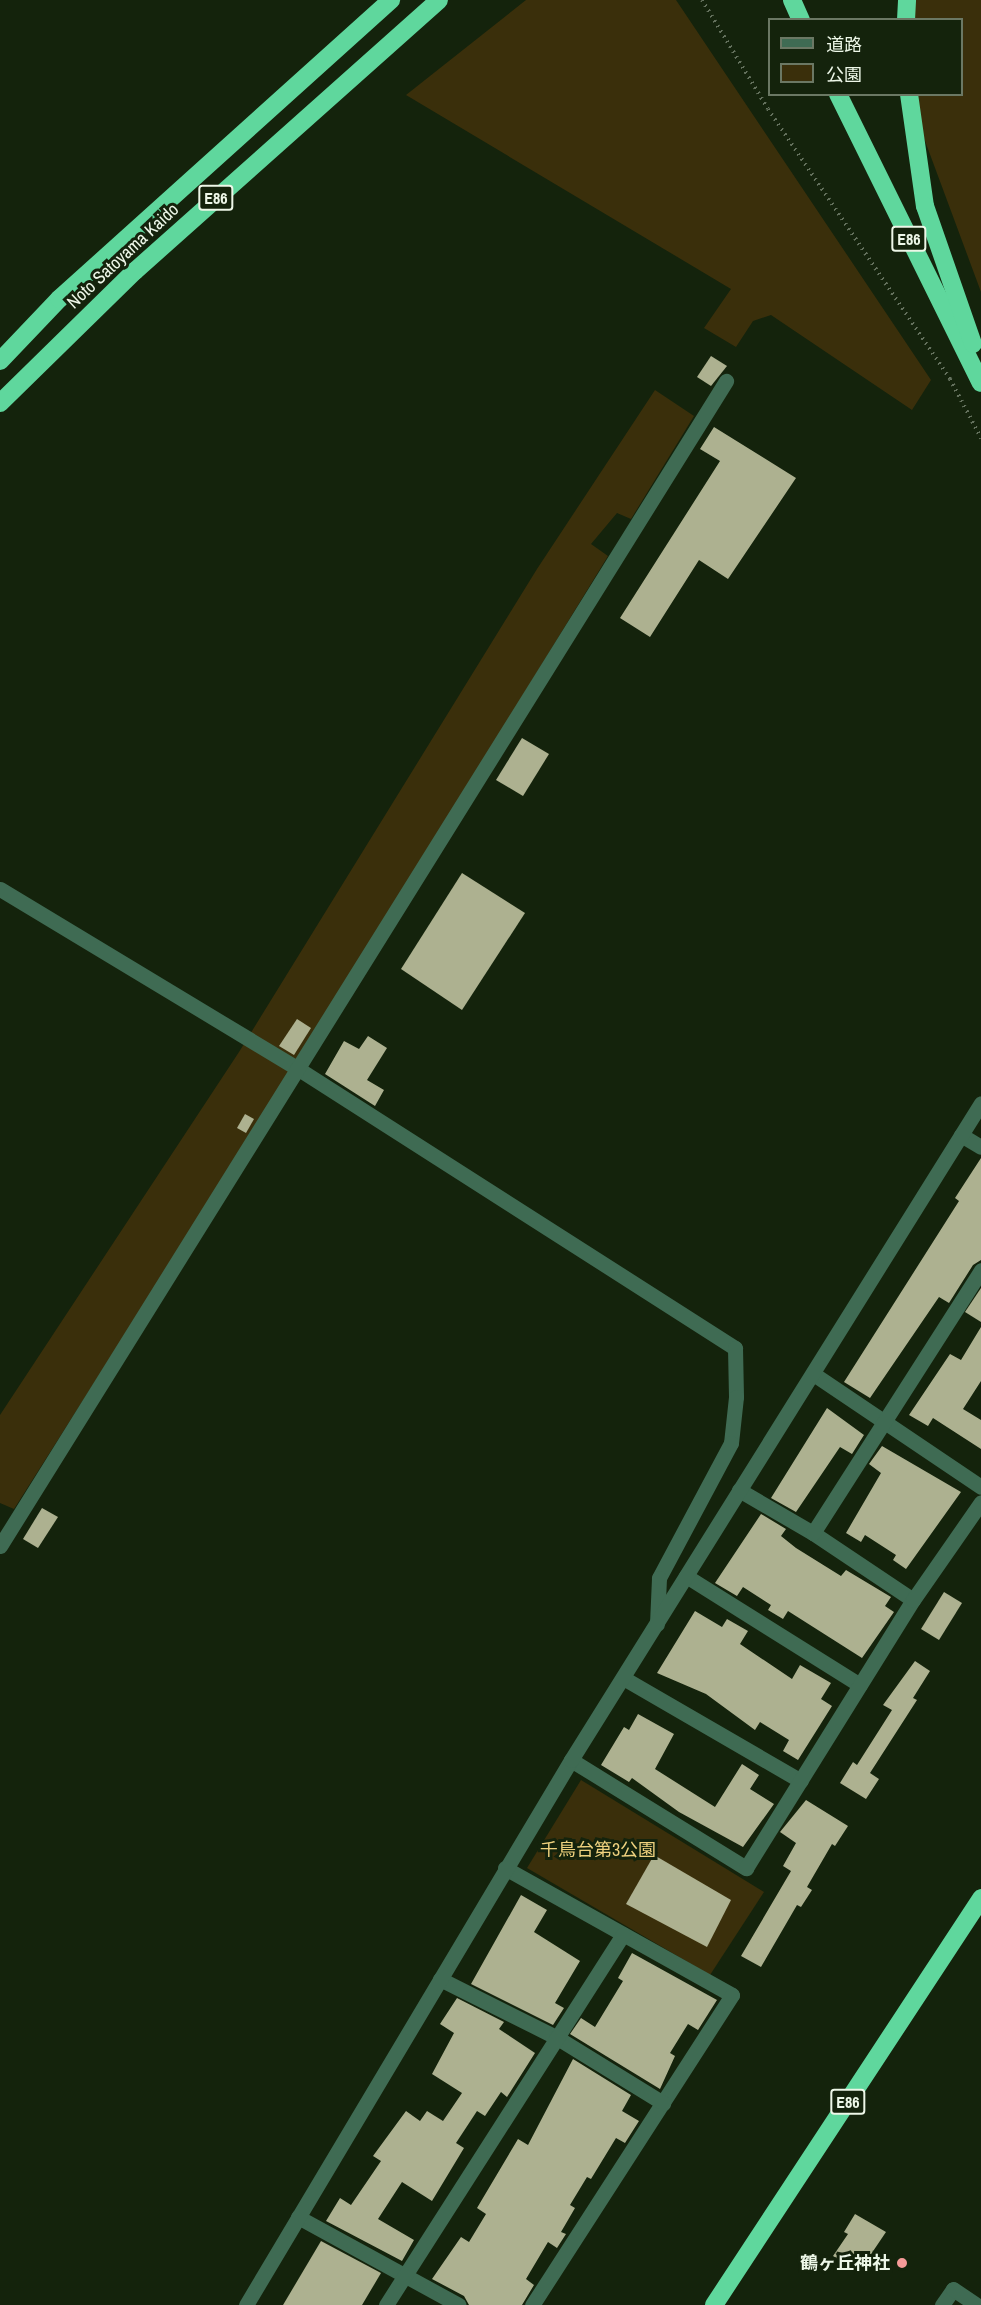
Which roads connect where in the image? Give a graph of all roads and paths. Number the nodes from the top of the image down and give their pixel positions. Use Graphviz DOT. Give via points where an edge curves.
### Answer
graph roads {
  1 [pos="391,0"];
  2 [pos="439,0"];
  3 [pos="702,0"];
  4 [pos="792,0"];
  5 [pos="907,0"];
  6 [pos="800,18"];
  7 [pos="906,18"];
  8 [pos="839,96"];
  9 [pos="909,96"];
  10 [pos="0,361"];
  11 [pos="981,363"];
  12 [pos="726,381"];
  13 [pos="981,383"];
  14 [pos="0,403"];
  15 [pos="981,438"];
  16 [pos="0,889"];
  17 [pos="297,1068"];
  18 [pos="981,1103"];
  19 [pos="961,1136"];
  20 [pos="981,1147"];
  21 [pos="981,1269"];
  22 [pos="815,1375"];
  23 [pos="882,1421"];
  24 [pos="981,1487"];
  25 [pos="739,1490"];
  26 [pos="981,1502"];
  27 [pos="813,1533"];
  28 [pos="0,1546"];
  29 [pos="686,1576"];
  30 [pos="913,1600"];
  31 [pos="657,1624"];
  32 [pos="625,1679"];
  33 [pos="860,1685"];
  34 [pos="571,1760"];
  35 [pos="801,1780"];
  36 [pos="505,1868"];
  37 [pos="981,1898"];
  38 [pos="623,1934"];
  39 [pos="440,1979"];
  40 [pos="556,2037"];
  41 [pos="663,2103"];
  42 [pos="298,2217"];
  43 [pos="407,2273"];
  44 [pos="246,2305"];
  45 [pos="386,2305"];
  46 [pos="459,2305"];
  47 [pos="532,2305"];
  48 [pos="714,2305"];
  49 [pos="942,2305"];
  50 [pos="977,2305"];
  1 -- 10 [label="highway, Noto Satoyama Kaido / E86" via="76,283"];
  2 -- 14 [label="highway, Noto Satoyama Kaido / E86" via="135,271"];
  3 -- 15 [label="path" via="768,109 950,380"];
  4 -- 6 [label="highway"];
  5 -- 7 [label="highway"];
  8 -- 13 [label="highway, E86"];
  9 -- 11 [label="highway, E86" via="925,206"];
  12 -- 17 [label="street"];
  16 -- 17 [label="street"];
  17 -- 28 [label="street"];
  17 -- 31 [label="street" via="735,1348 736,1397 731,1443 659,1578"];
  18 -- 19 [label="street"];
  19 -- 20 [label="street"];
  19 -- 22 [label="street"];
  21 -- 23 [label="street"];
  22 -- 23 [label="street"];
  22 -- 25 [label="street"];
  23 -- 24 [label="street"];
  23 -- 27 [label="street"];
  25 -- 27 [label="street"];
  25 -- 29 [label="street"];
  26 -- 30 [label="street"];
  27 -- 30 [label="street"];
  29 -- 31 [label="street"];
  29 -- 33 [label="street"];
  30 -- 33 [label="street"];
  31 -- 32 [label="street"];
  32 -- 34 [label="street"];
  32 -- 35 [label="street"];
  33 -- 35 [label="street"];
  34 -- 35 [label="street" via="746,1868"];
  34 -- 36 [label="street"];
  36 -- 38 [label="street"];
  36 -- 39 [label="street"];
  37 -- 48 [label="highway, E86"];
  38 -- 40 [label="street"];
  38 -- 41 [label="street" via="732,1995"];
  39 -- 40 [label="street"];
  39 -- 42 [label="street"];
  40 -- 41 [label="street"];
  40 -- 43 [label="street"];
  41 -- 47 [label="street"];
  42 -- 43 [label="street"];
  42 -- 44 [label="street"];
  43 -- 45 [label="street"];
  43 -- 46 [label="street"];
  49 -- 50 [label="street" via="952,2289"];
}
